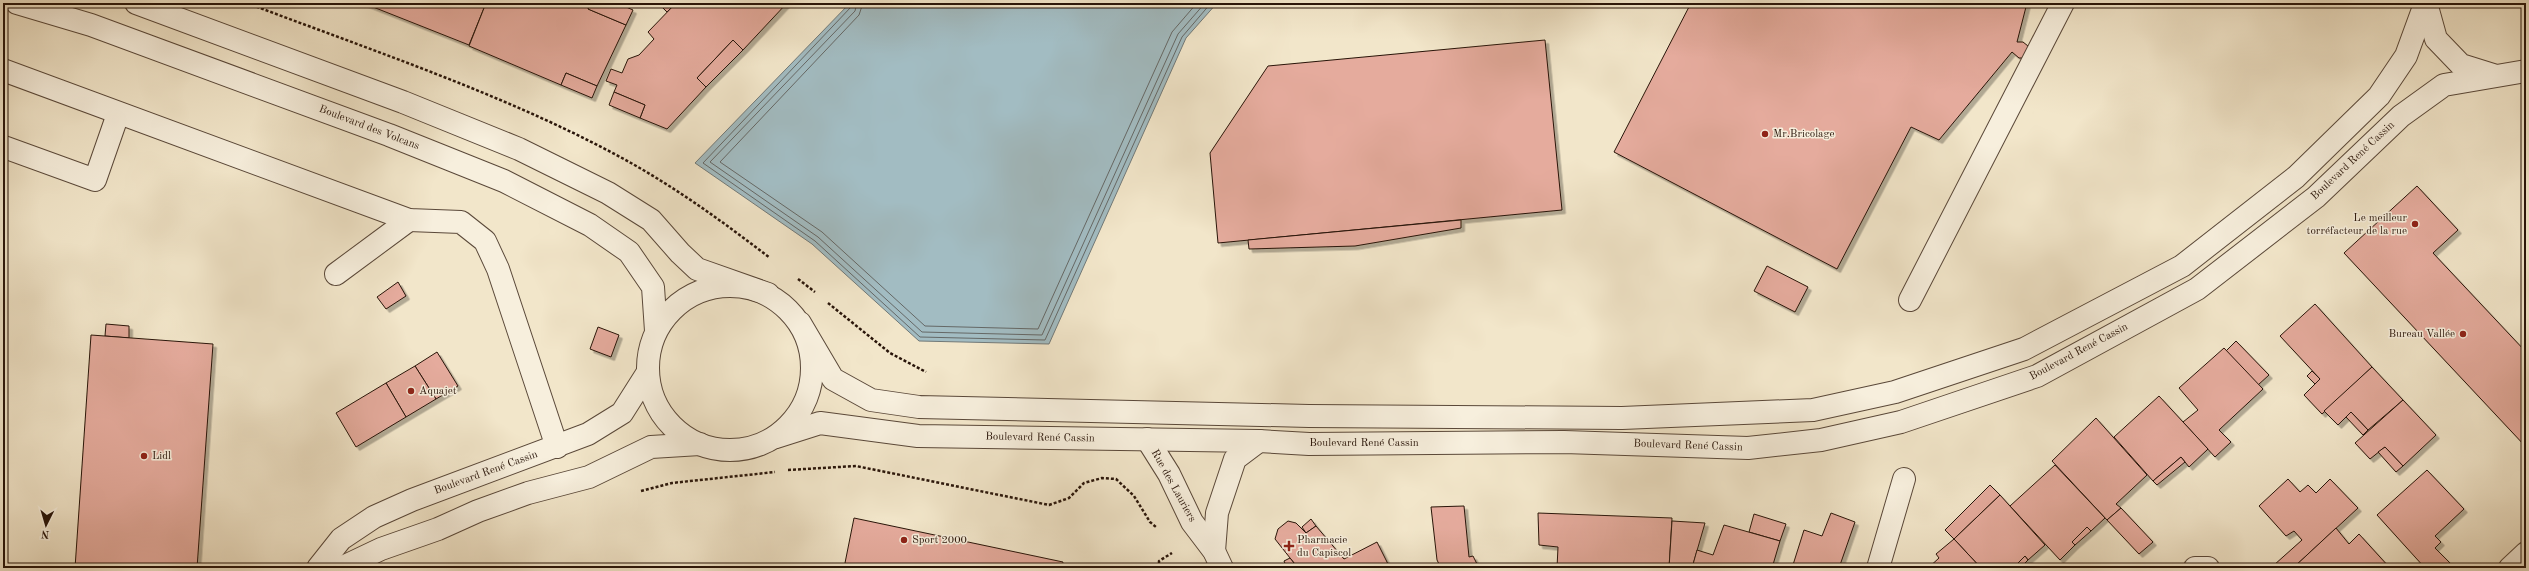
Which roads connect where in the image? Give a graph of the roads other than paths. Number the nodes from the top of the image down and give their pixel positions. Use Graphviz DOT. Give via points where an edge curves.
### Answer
graph roads {
  1 [pos="17,3"];
  2 [pos="2063,3"];
  3 [pos="144,4"];
  4 [pos="2426,4"];
  5 [pos="3,70"];
  6 [pos="2526,71"];
  7 [pos="2496,76"];
  8 [pos="118,114"];
  9 [pos="4,147"];
  10 [pos="409,220"];
  11 [pos="336,274"];
  12 [pos="768,294"];
  13 [pos="1910,300"];
  14 [pos="800,322"];
  15 [pos="656,330"];
  16 [pos="648,372"];
  17 [pos="776,437"];
  18 [pos="1147,439"];
  19 [pos="1258,441"];
  20 [pos="700,444"];
  21 [pos="557,447"];
  22 [pos="1904,480"];
  23 [pos="2526,553"];
  24 [pos="1218,559"];
  25 [pos="318,568"];
  26 [pos="341,568"];
  27 [pos="1878,568"];
  28 [pos="2195,568"];
  29 [pos="2208,568"];
  30 [pos="2510,568"];
  1 -- 15 [label="street, Boulevard des Volcans" via="91,25 389,135 504,182 590,225 629,252 653,287"];
  2 -- 13 [label="street"];
  3 -- 12 [label="street" via="519,148 608,193 651,220 697,269"];
  4 -- 7 [label="street" via="2436,39 2461,65"];
  4 -- 14 [label="street" via="2406,56 2379,96 2296,177 2182,266 2024,349 1895,392 1813,410 1622,418 1309,416 919,407 871,400 833,379"];
  5 -- 8 [label="street"];
  6 -- 7 [label="street, Boulevard René Cassin"];
  7 -- 19 [label="street, Boulevard René Cassin" via="2444,85 2401,116 2316,197 2197,288 2037,376 1901,422 1821,440 1748,448 1564,442 1309,444"];
  8 -- 9 [label="street" via="95,180"];
  8 -- 10 [label="street"];
  10 -- 11 [label="street"];
  10 -- 21 [label="street" via="461,222 485,242 498,269"];
  12 -- 14 [label="street" via="785,306"];
  12 -- 15 [label="street" via="743,286 717,286 692,294 671,309"];
  14 -- 17 [label="street" via="810,345 813,372 808,397 795,420"];
  15 -- 16 [label="street" via="649,350"];
  16 -- 20 [label="street" via="652,395 663,416 679,433"];
  16 -- 21 [label="street, Boulevard René Cassin" via="622,412 588,434"];
  17 -- 18 [label="street, Boulevard René Cassin" via="820,423 918,436"];
  17 -- 20 [label="street" via="752,447 726,450"];
  18 -- 19 [label="street, Boulevard René Cassin"];
  18 -- 24 [label="street, Rue des Lauriers" via="1169,474 1192,522"];
  19 -- 24 [label="street, Rue des Lauriers" via="1235,459 1217,513"];
  20 -- 26 [label="street" via="651,447 589,477 528,493 485,508 438,529 381,549"];
  21 -- 25 [label="street, Boulevard René Cassin" via="412,500 374,517 341,539"];
  22 -- 27 [label="street"];
  23 -- 30 [label="street"];
  28 -- 29 [label="street"];
}
